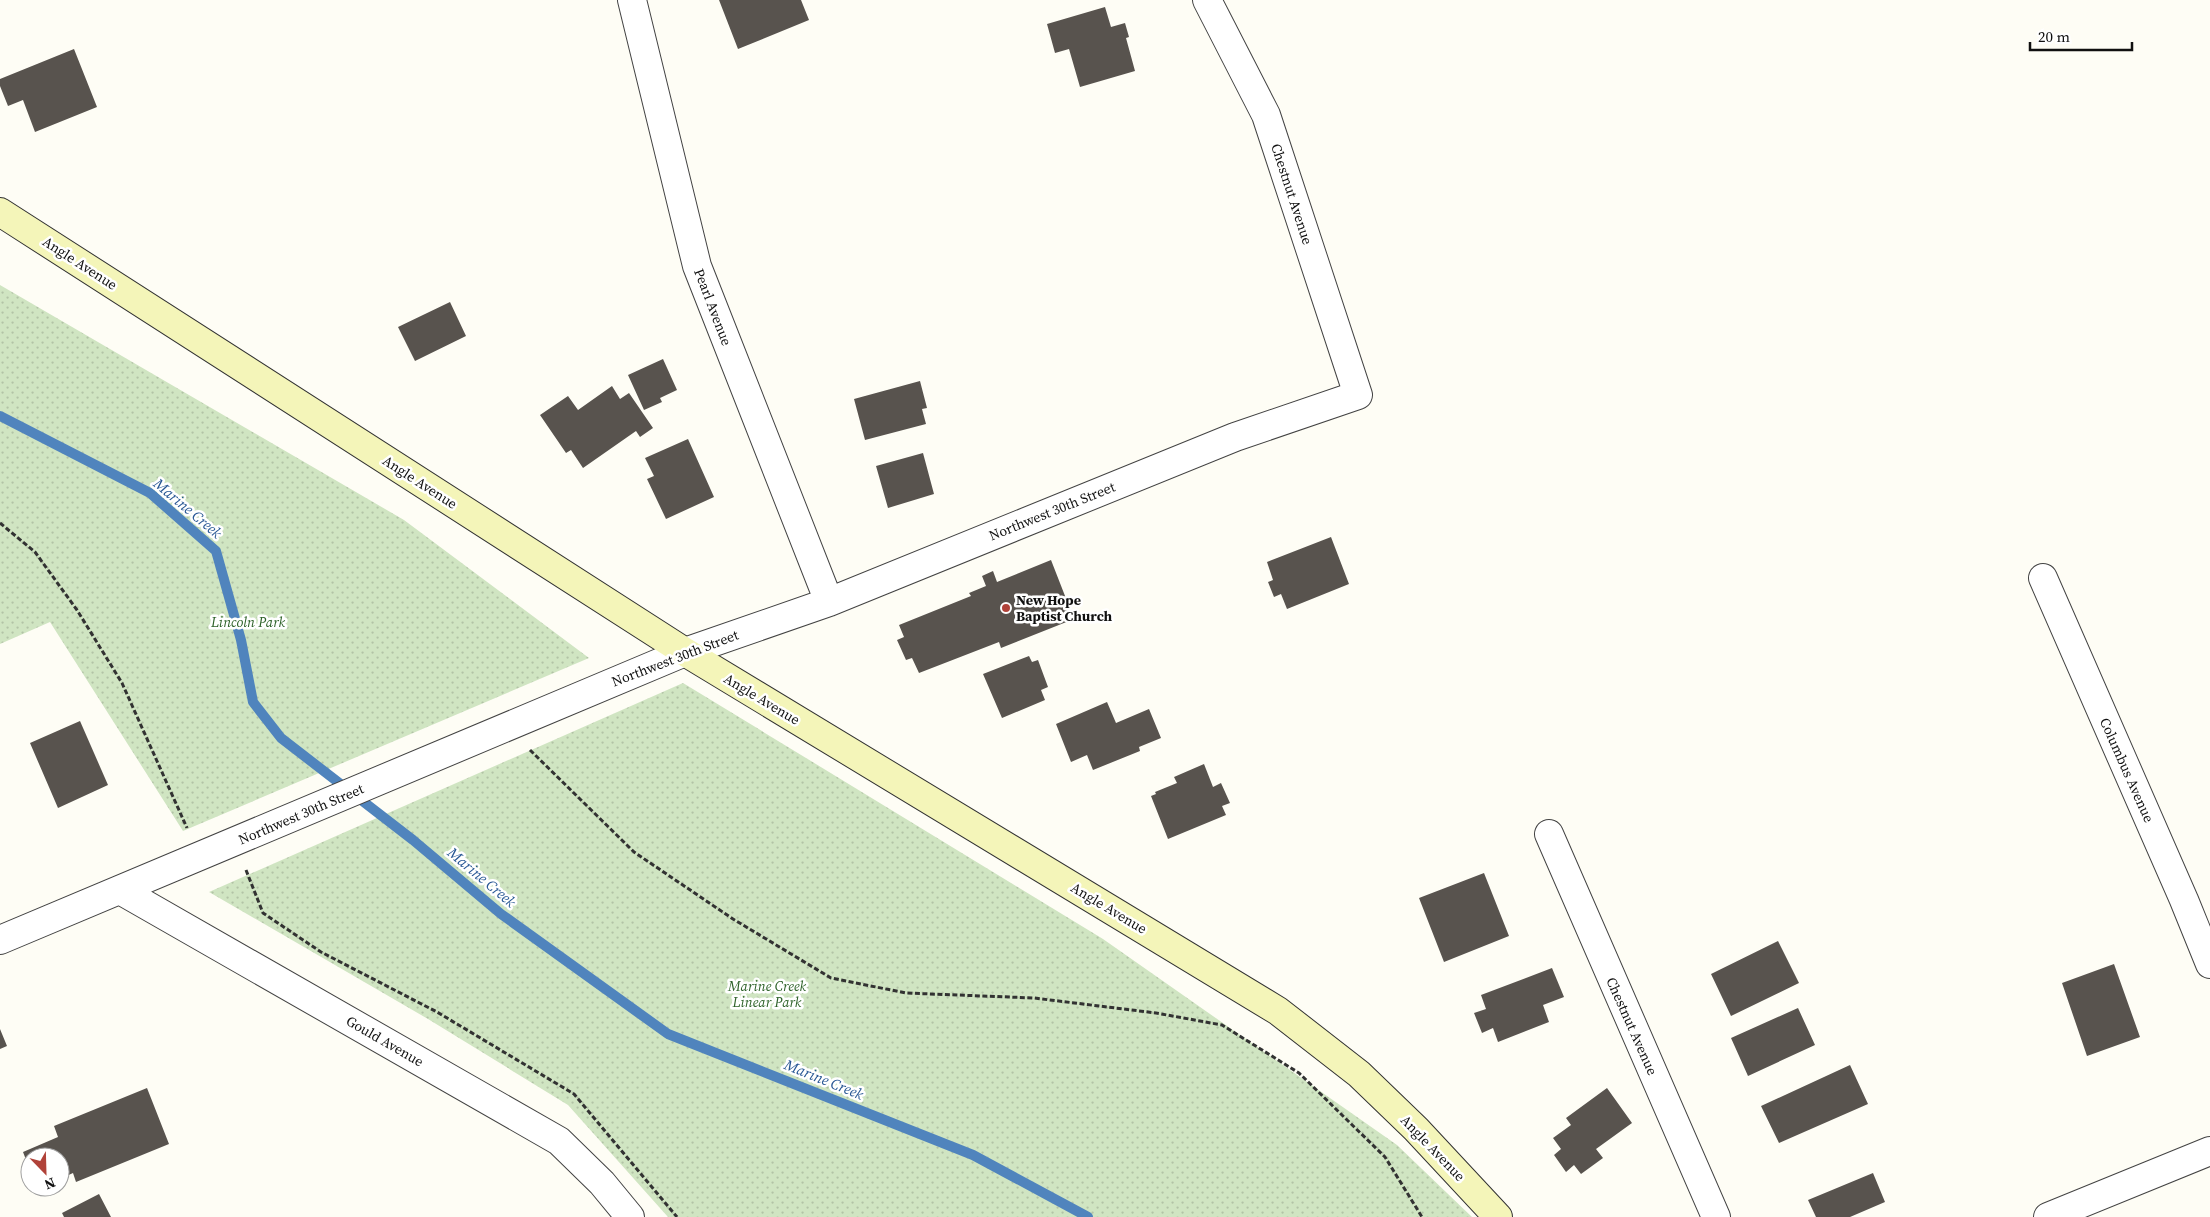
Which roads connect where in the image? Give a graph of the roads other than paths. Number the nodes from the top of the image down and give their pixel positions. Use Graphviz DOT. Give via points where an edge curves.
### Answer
graph roads {
  1 [pos="632,0"];
  2 [pos="1208,0"];
  3 [pos="0,212"];
  4 [pos="1358,395"];
  5 [pos="2043,578"];
  6 [pos="829,602"];
  7 [pos="685,652"];
  8 [pos="1549,834"];
  9 [pos="120,890"];
  10 [pos="0,940"];
  11 [pos="2210,964"];
  12 [pos="2210,1151"];
  13 [pos="630,1217"];
  14 [pos="1498,1217"];
  15 [pos="1716,1217"];
  16 [pos="2048,1217"];
  1 -- 6 [label="street, Pearl Avenue" via="697,266"];
  2 -- 4 [label="street, Chestnut Avenue" via="1266,115"];
  3 -- 7 [label="main road, Angle Avenue"];
  4 -- 6 [label="street, Northwest 30th Street" via="1235,437"];
  5 -- 11 [label="street, Columbus Avenue"];
  6 -- 7 [label="street, Northwest 30th Street"];
  7 -- 9 [label="street, Northwest 30th Street"];
  7 -- 14 [label="main road, Angle Avenue" via="1278,1010 1416,1128"];
  8 -- 15 [label="street, Chestnut Avenue"];
  9 -- 10 [label="street, Northwest 30th Street"];
  9 -- 13 [label="street, Gould Avenue" via="559,1141 602,1183"];
  12 -- 16 [label="street"];
}
